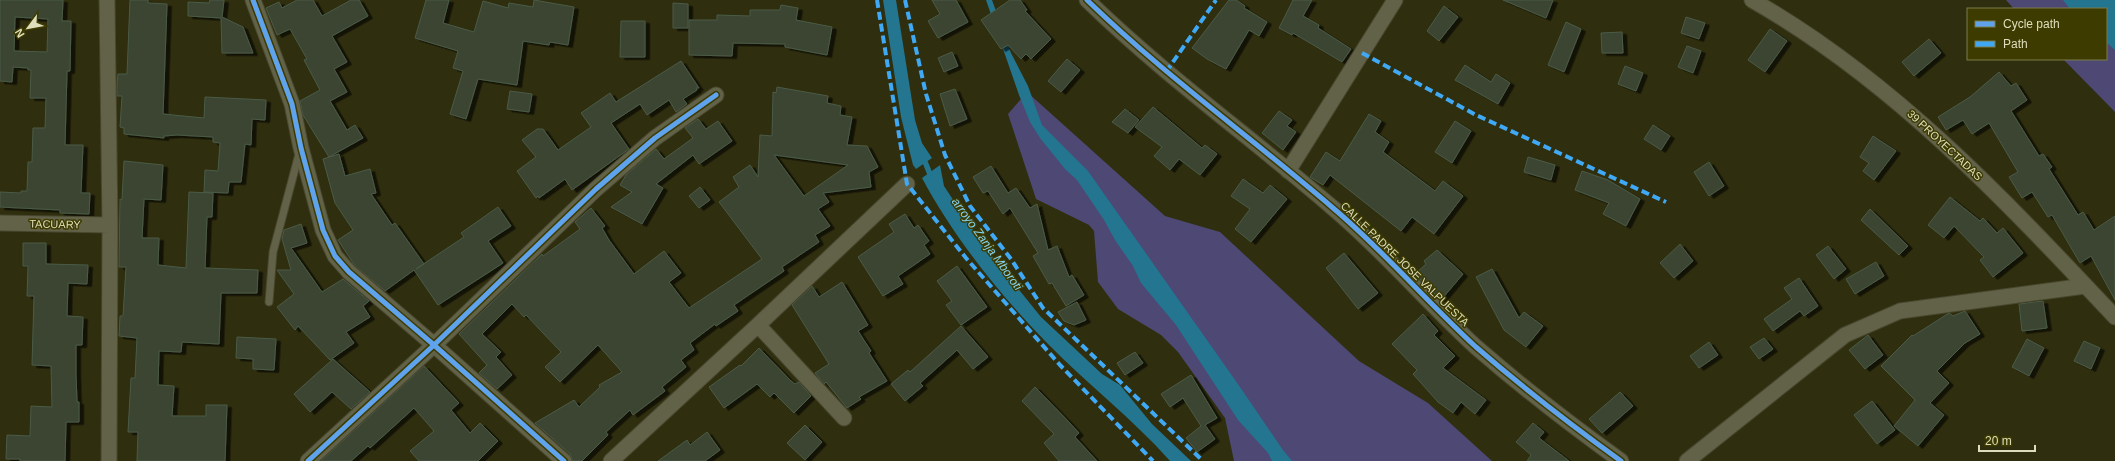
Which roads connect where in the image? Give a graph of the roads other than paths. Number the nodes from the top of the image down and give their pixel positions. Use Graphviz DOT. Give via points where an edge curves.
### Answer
graph roads {
  1 [pos="108,0"];
  2 [pos="253,0"];
  3 [pos="1086,0"];
  4 [pos="1394,0"];
  5 [pos="1752,0"];
  6 [pos="716,96"];
  7 [pos="301,148"];
  8 [pos="1288,171"];
  9 [pos="907,184"];
  10 [pos="0,223"];
  11 [pos="110,225"];
  12 [pos="2085,286"];
  13 [pos="269,302"];
  14 [pos="2115,317"];
  15 [pos="758,325"];
  16 [pos="434,345"];
  17 [pos="844,418"];
  18 [pos="108,461"];
  19 [pos="308,461"];
  20 [pos="564,461"];
  21 [pos="611,461"];
  22 [pos="1621,461"];
  23 [pos="1687,461"];
  1 -- 11 [label="street"];
  2 -- 7 [label="street" via="292,104"];
  3 -- 8 [label="street, CALLE PADRE JOSE VALPUESTA" via="1166,72"];
  4 -- 8 [label="street"];
  5 -- 12 [label="street, 39 PROYECTADAS" via="1788,20 1837,54 1905,108 1941,140"];
  6 -- 16 [label="street" via="654,138 596,189"];
  7 -- 13 [label="lane" via="273,252"];
  7 -- 16 [label="street" via="323,230 335,256 349,272"];
  8 -- 22 [label="street, CALLE PADRE JOSE VALPUESTA" via="1388,259 1476,346 1575,428"];
  9 -- 15 [label="street"];
  10 -- 11 [label="street, TACUARY"];
  11 -- 18 [label="street"];
  12 -- 14 [label="street, 39 PROYECTADAS"];
  12 -- 23 [label="street" via="1900,311 1871,323 1845,335"];
  15 -- 17 [label="street"];
  15 -- 21 [label="street"];
  16 -- 19 [label="street"];
  16 -- 20 [label="street"];
}
